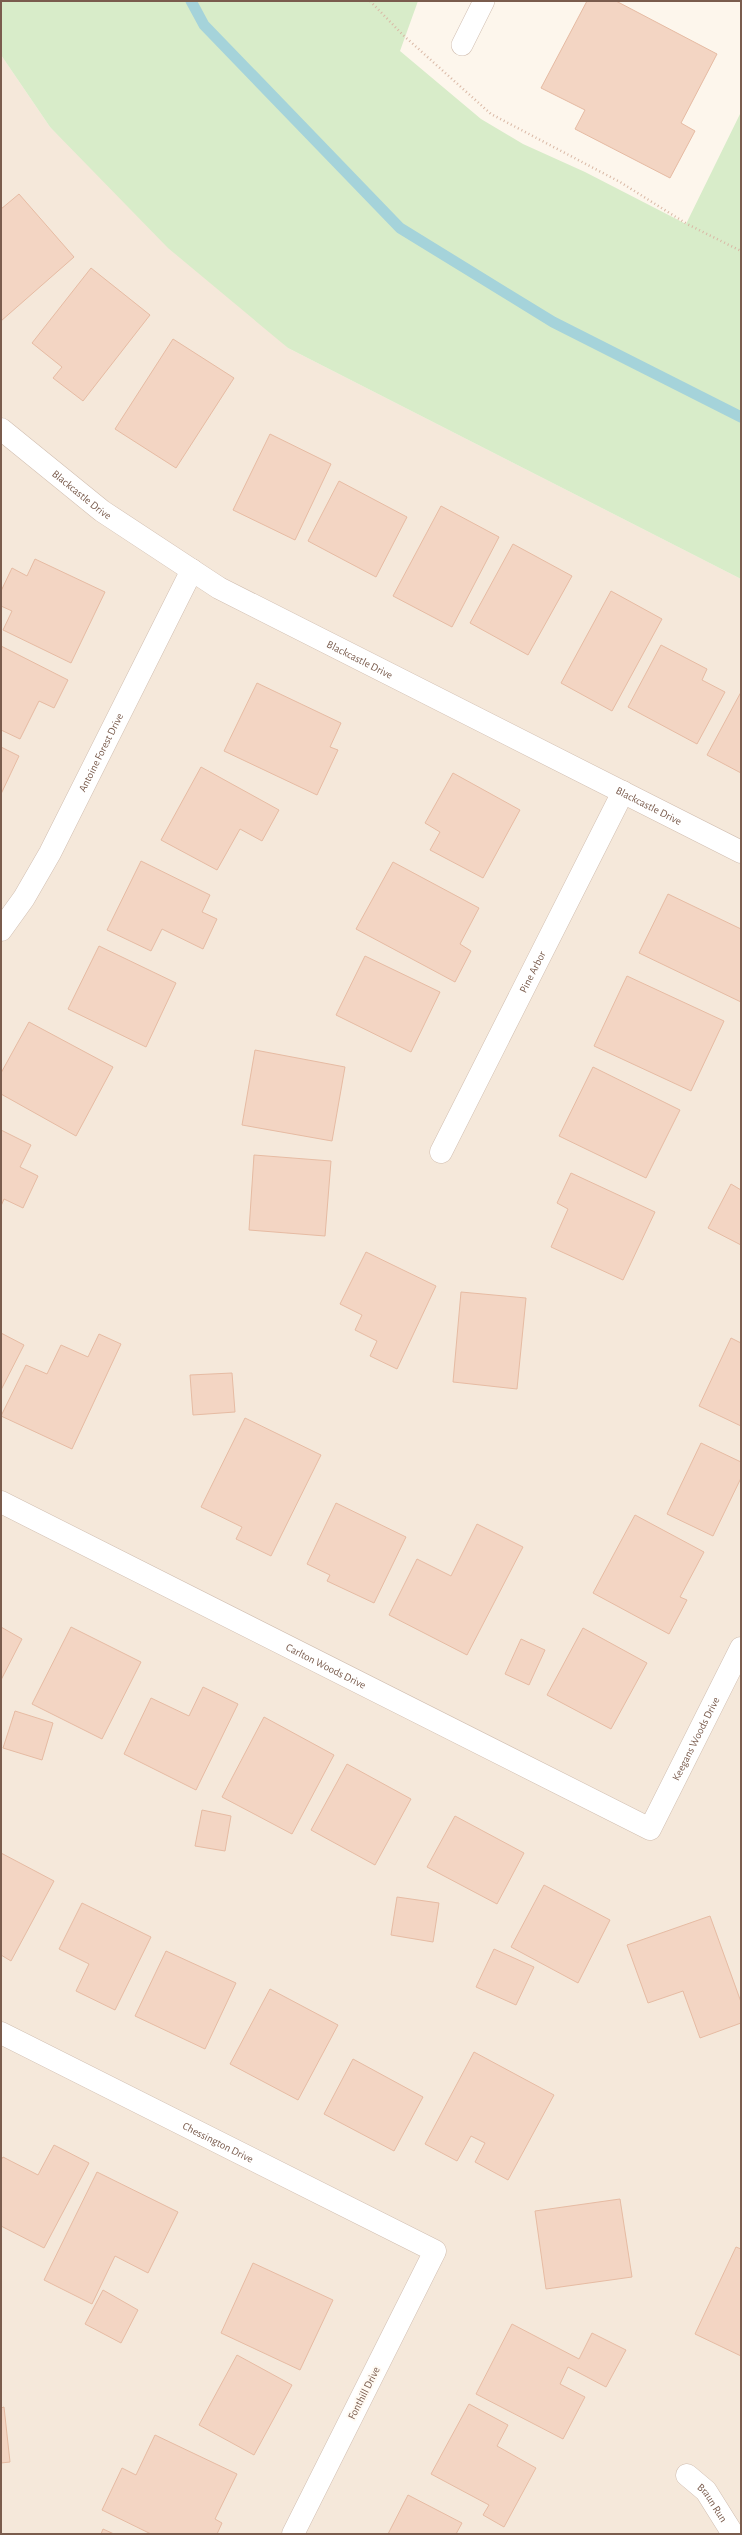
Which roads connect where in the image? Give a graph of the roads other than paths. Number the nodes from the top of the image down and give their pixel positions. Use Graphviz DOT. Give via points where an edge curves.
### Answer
graph roads {
  1 [pos="484,1"];
  2 [pos="462,46"];
  3 [pos="1,429"];
  4 [pos="192,570"];
  5 [pos="622,792"];
  6 [pos="741,852"];
  7 [pos="1,930"];
  8 [pos="441,1152"];
  9 [pos="1,1502"];
  10 [pos="741,1648"];
  11 [pos="650,1829"];
  12 [pos="1,2034"];
  13 [pos="435,2251"];
  14 [pos="687,2476"];
  15 [pos="293,2534"];
  16 [pos="733,2534"];
  1 -- 2 [label="lane"];
  3 -- 4 [label="street, Blackcastle Drive" via="102,511"];
  4 -- 5 [label="street, Blackcastle Drive" via="219,588"];
  4 -- 7 [label="street, Antoine Forest Drive" via="50,853 24,898"];
  5 -- 6 [label="street, Blackcastle Drive"];
  5 -- 8 [label="street, Pine Arbor"];
  9 -- 11 [label="street, Carlton Woods Drive"];
  10 -- 11 [label="street, Keegans Woods Drive"];
  12 -- 13 [label="street, Chessington Drive"];
  13 -- 15 [label="street, Fonthill Drive"];
  14 -- 16 [label="street, Braun Run" via="706,2491"];
}
